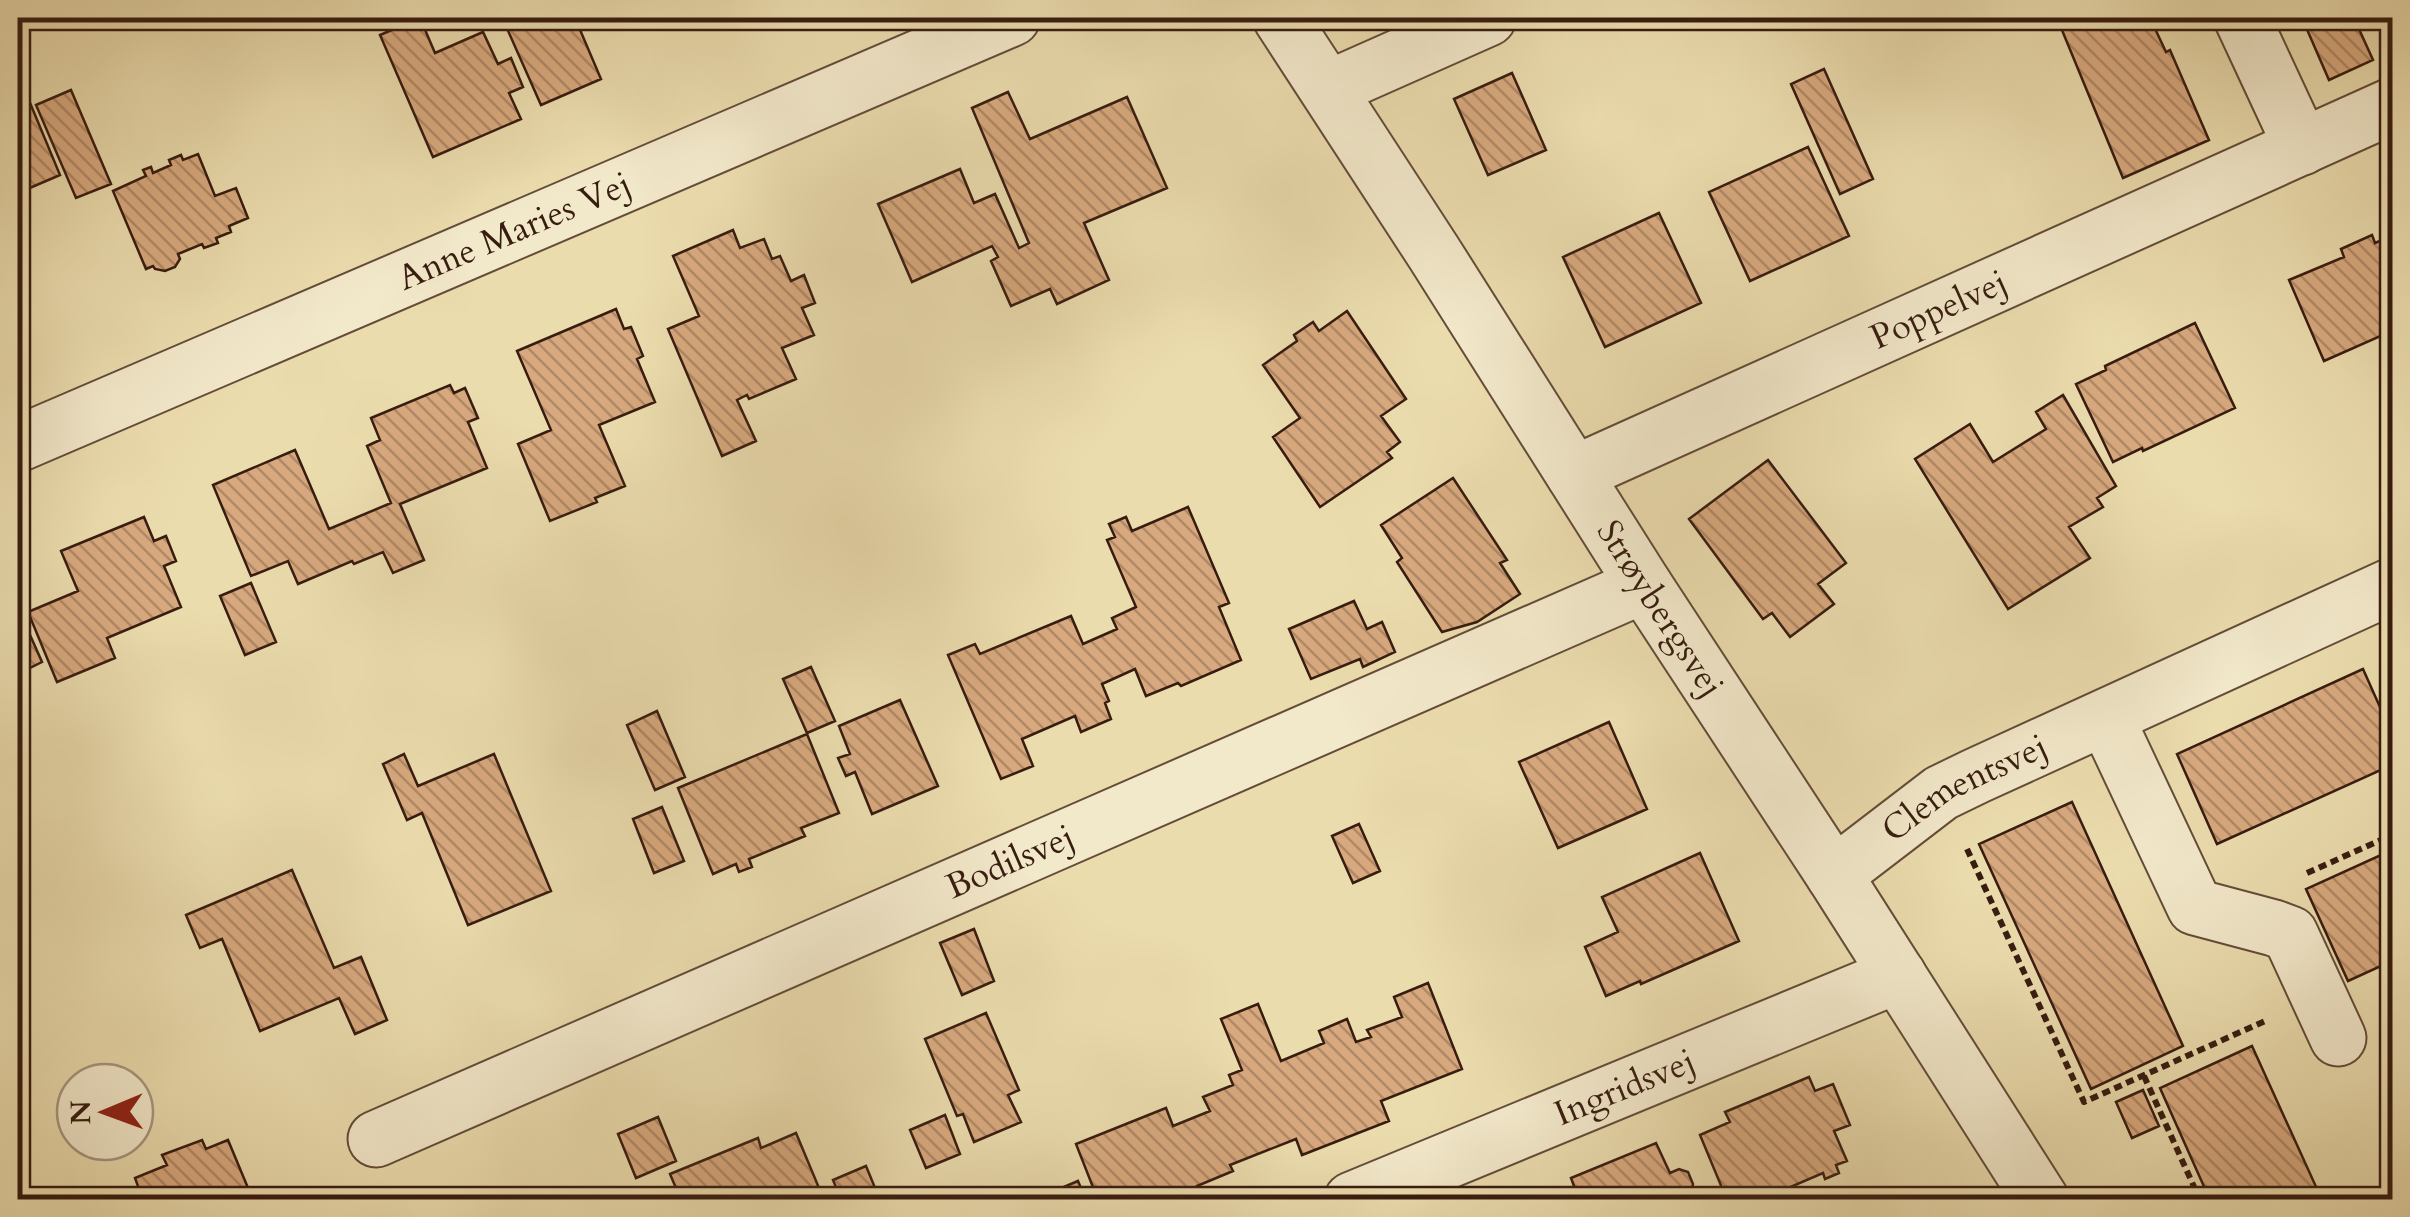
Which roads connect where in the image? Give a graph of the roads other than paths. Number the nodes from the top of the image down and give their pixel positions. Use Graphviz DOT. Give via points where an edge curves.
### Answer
graph roads {
  1 [pos="1012,18"];
  2 [pos="1281,18"];
  3 [pos="1488,18"];
  4 [pos="2242,18"];
  5 [pos="1328,89"];
  6 [pos="2392,106"];
  7 [pos="2302,147"];
  8 [pos="18,444"];
  9 [pos="1574,474"];
  10 [pos="1644,585"];
  11 [pos="2392,586"];
  12 [pos="2106,718"];
  13 [pos="1834,875"];
  14 [pos="1898,975"];
  15 [pos="2329,1017"];
  16 [pos="376,1139"];
  17 [pos="1352,1200"];
  18 [pos="2041,1200"];
  1 -- 8 [label="street, Anne Maries Vej"];
  2 -- 5 [label="street, Strøybergsvej"];
  3 -- 5 [label="street"];
  4 -- 7 [label="street"];
  5 -- 9 [label="street, Strøybergsvej"];
  6 -- 7 [label="street, Poppelvej"];
  7 -- 9 [label="street, Poppelvej"];
  9 -- 10 [label="street, Strøybergsvej"];
  10 -- 13 [label="street, Strøybergsvej"];
  10 -- 16 [label="street, Bodilsvej"];
  11 -- 12 [label="street, Clementsvej"];
  12 -- 13 [label="street, Clementsvej" via="1942,794"];
  12 -- 15 [label="street" via="2194,907 2290,934"];
  13 -- 14 [label="street, Strøybergsvej"];
  14 -- 17 [label="street, Ingridsvej"];
  14 -- 18 [label="street, Strøybergsvej"];
}
